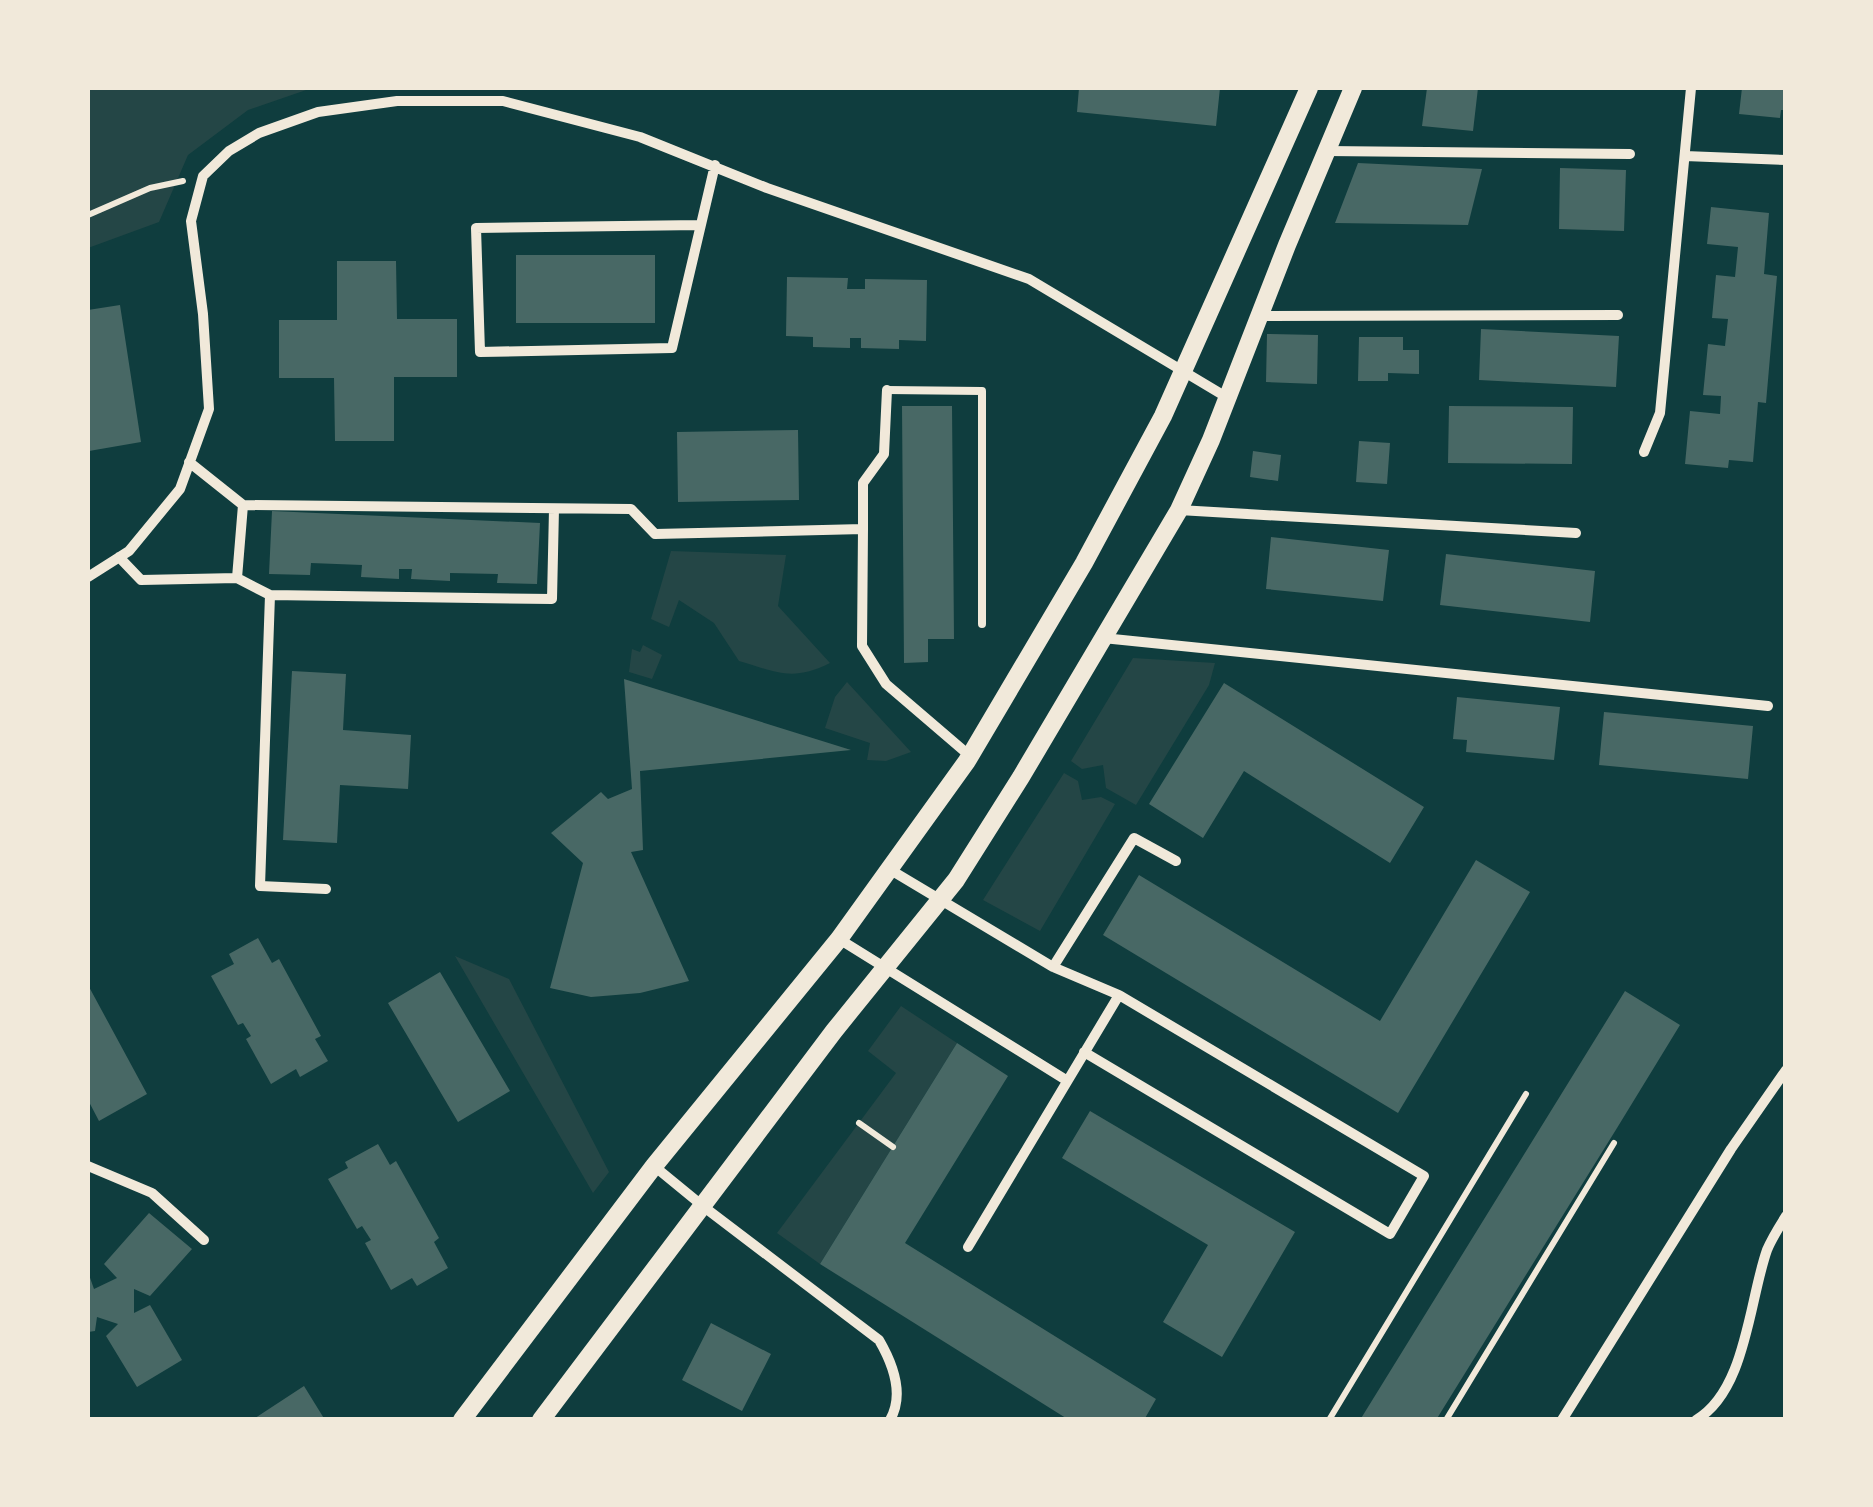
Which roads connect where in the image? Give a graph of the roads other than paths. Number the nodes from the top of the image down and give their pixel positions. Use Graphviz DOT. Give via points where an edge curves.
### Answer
graph roads {
  1 [pos="1309,88"];
  2 [pos="1353,88"];
  3 [pos="1691,88"];
  4 [pos="1326,151"];
  5 [pos="1630,154"];
  6 [pos="1685,156"];
  7 [pos="1785,159"];
  8 [pos="715,165"];
  9 [pos="700,226"];
  10 [pos="1618,315"];
  11 [pos="1260,316"];
  12 [pos="1184,372"];
  13 [pos="887,390"];
  14 [pos="1228,398"];
  15 [pos="1644,452"];
  16 [pos="189,462"];
  17 [pos="242,506"];
  18 [pos="554,509"];
  19 [pos="1179,510"];
  20 [pos="863,530"];
  21 [pos="1576,532"];
  22 [pos="119,557"];
  23 [pos="88,577"];
  24 [pos="237,578"];
  25 [pos="270,594"];
  26 [pos="982,624"];
  27 [pos="1103,638"];
  28 [pos="1768,706"];
  29 [pos="970,756"];
  30 [pos="1176,862"];
  31 [pos="889,868"];
  32 [pos="326,889"];
  33 [pos="941,900"];
  34 [pos="839,939"];
  35 [pos="1053,967"];
  36 [pos="886,968"];
  37 [pos="1119,994"];
  38 [pos="1084,1052"];
  39 [pos="1786,1070"];
  40 [pos="1066,1080"];
  41 [pos="88,1166"];
  42 [pos="654,1166"];
  43 [pos="704,1207"];
  44 [pos="1786,1216"];
  45 [pos="204,1240"];
  46 [pos="968,1248"];
  47 [pos="462,1420"];
  48 [pos="542,1420"];
  49 [pos="890,1420"];
  50 [pos="1562,1420"];
  51 [pos="1696,1420"];
  1 -- 12 [label="street"];
  2 -- 4 [label="street"];
  3 -- 6 [label="street"];
  4 -- 5 [label="street"];
  4 -- 11 [label="street"];
  6 -- 7 [label="street"];
  6 -- 15 [label="street" via="1660,413"];
  8 -- 9 [label="street"];
  8 -- 12 [label="street" via="1029,279"];
  8 -- 16 [label="street" via="640,137 503,102 398,101 318,112 259,132 203,176 191,220 209,409"];
  9 -- 9 [label="street" via="476,228 480,352 672,348"];
  10 -- 11 [label="street"];
  11 -- 14 [label="street"];
  12 -- 14 [label="street"];
  12 -- 29 [label="street" via="1084,563"];
  13 -- 20 [label="street" via="884,454 862,483"];
  13 -- 26 [label="lane" via="982,391"];
  14 -- 19 [label="street"];
  16 -- 17 [label="street"];
  16 -- 22 [label="street" via="180,489"];
  17 -- 18 [label="street"];
  17 -- 24 [label="street"];
  18 -- 20 [label="street" via="631,510 654,534"];
  18 -- 25 [label="street" via="552,599"];
  19 -- 21 [label="street"];
  19 -- 27 [label="street"];
  20 -- 29 [label="street" via="862,646 886,684"];
  22 -- 23 [label="street"];
  22 -- 24 [label="street" via="141,580"];
  24 -- 25 [label="street"];
  25 -- 32 [label="street" via="260,886"];
  27 -- 28 [label="street"];
  27 -- 33 [label="street"];
  29 -- 31 [label="street"];
  30 -- 35 [label="street" via="1134,838"];
  31 -- 33 [label="street"];
  31 -- 34 [label="street"];
  33 -- 35 [label="street"];
  33 -- 36 [label="street"];
  34 -- 36 [label="street"];
  34 -- 42 [label="street"];
  35 -- 37 [label="street"];
  36 -- 40 [label="street"];
  36 -- 43 [label="street"];
  37 -- 38 [label="street"];
  37 -- 38 [label="street" via="1424,1176 1390,1234"];
  38 -- 40 [label="street"];
  39 -- 50 [label="street"];
  40 -- 46 [label="street"];
  41 -- 45 [label="street" via="152,1193"];
  42 -- 43 [label="street"];
  42 -- 47 [label="street"];
  43 -- 48 [label="street"];
  43 -- 49 [label="street" via="880,1340 897,1385"];
  44 -- 51 [label="street" via="1768,1249 1738,1361 1713,1410"];
}
